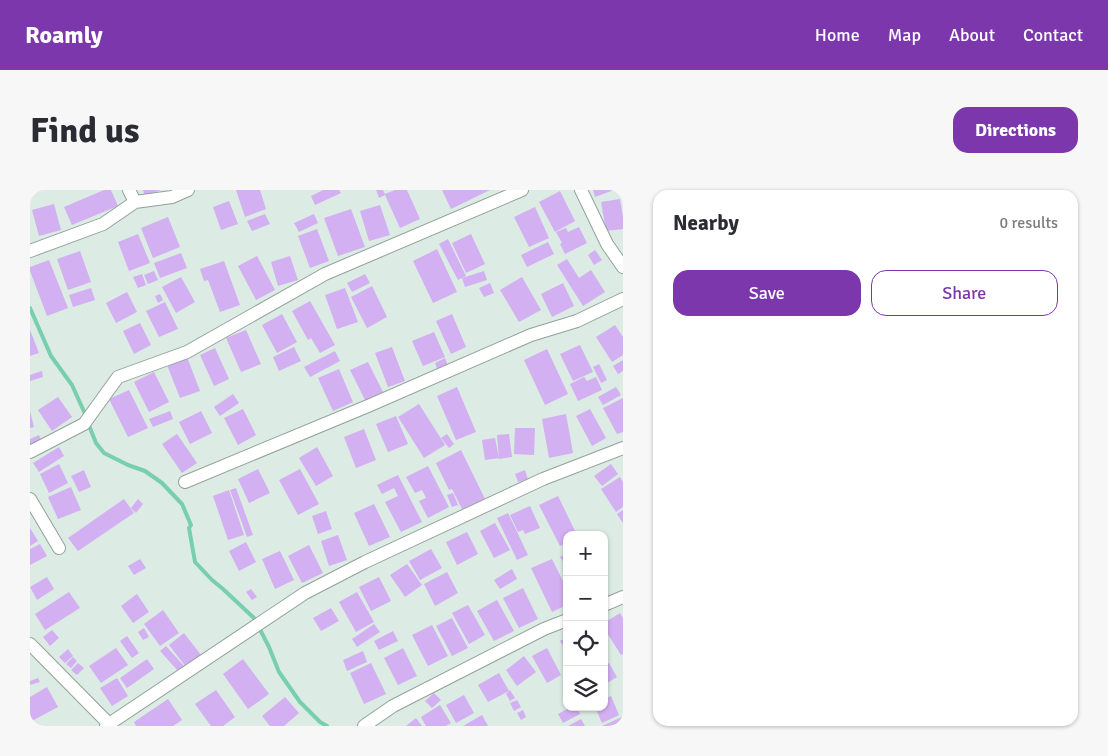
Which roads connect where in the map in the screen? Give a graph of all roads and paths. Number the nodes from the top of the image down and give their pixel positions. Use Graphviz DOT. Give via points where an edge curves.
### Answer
graph roads {
  1 [pos="129,190"];
  2 [pos="188,190"];
  3 [pos="522,190"];
  4 [pos="581,190"];
  5 [pos="134,202"];
  6 [pos="30,251"];
  7 [pos="623,267"];
  8 [pos="623,299"];
  9 [pos="623,448"];
  10 [pos="30,452"];
  11 [pos="185,482"];
  12 [pos="30,499"];
  13 [pos="59,548"];
  14 [pos="623,597"];
  15 [pos="608,603"];
  16 [pos="564,621"];
  17 [pos="30,644"];
  18 [pos="109,725"];
  19 [pos="364,726"];
  1 -- 5 [label="street"];
  2 -- 5 [label="street" via="172,197"];
  3 -- 10 [label="street" via="325,274 187,352 118,377 84,424"];
  4 -- 7 [label="street" via="603,238"];
  5 -- 6 [label="street" via="103,224"];
  8 -- 11 [label="street" via="577,321 530,335"];
  9 -- 18 [label="street" via="543,479 306,593"];
  12 -- 13 [label="street"];
  14 -- 15 [label="street"];
  16 -- 19 [label="street" via="393,706"];
  17 -- 18 [label="street"];
}
